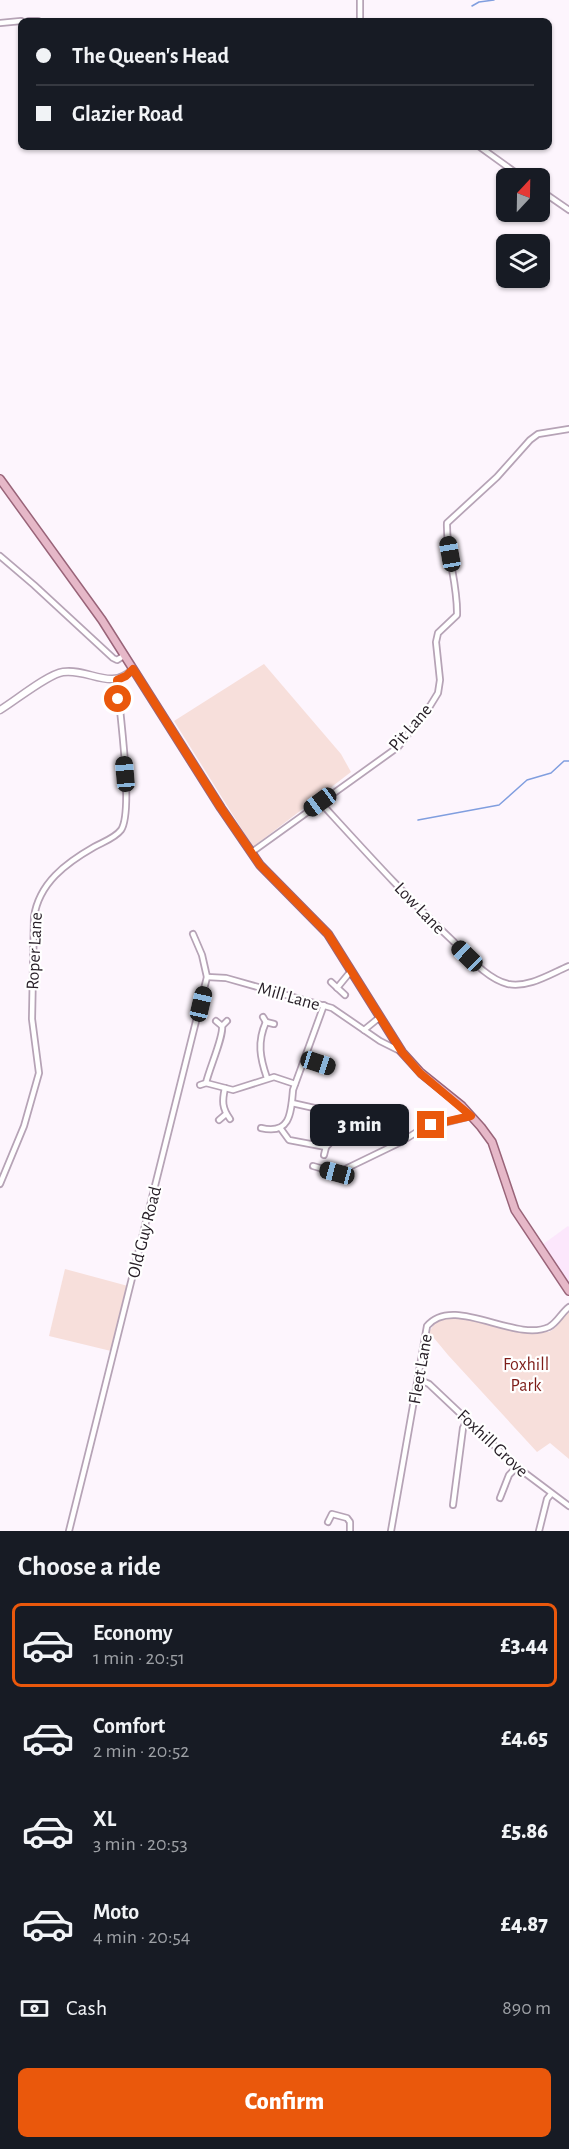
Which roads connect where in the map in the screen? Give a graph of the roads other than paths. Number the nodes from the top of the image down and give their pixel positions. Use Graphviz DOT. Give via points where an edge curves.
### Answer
graph roads {
  1 [pos="360,0"];
  2 [pos="360,18"];
  3 [pos="18,21"];
  4 [pos="0,23"];
  5 [pos="484,150"];
  6 [pos="510,168"];
  7 [pos="550,197"];
  8 [pos="569,210"];
  9 [pos="569,429"];
  10 [pos="0,479"];
  11 [pos="0,556"];
  12 [pos="125,655"];
  13 [pos="133,669"];
  14 [pos="117,680"];
  15 [pos="0,710"];
  16 [pos="320,802"];
  17 [pos="252,852"];
  18 [pos="372,858"];
  19 [pos="365,863"];
  20 [pos="193,934"];
  21 [pos="569,966"];
  22 [pos="351,971"];
  23 [pos="207,977"];
  24 [pos="331,982"];
  25 [pos="337,988"];
  26 [pos="345,995"];
  27 [pos="324,1005"];
  28 [pos="381,1017"];
  29 [pos="216,1021"];
  30 [pos="227,1021"];
  31 [pos="274,1024"];
  32 [pos="222,1026"];
  33 [pos="364,1030"];
  34 [pos="402,1052"];
  35 [pos="306,1058"];
  36 [pos="332,1067"];
  37 [pos="267,1078"];
  38 [pos="206,1083"];
  39 [pos="295,1084"];
  40 [pos="200,1085"];
  41 [pos="225,1088"];
  42 [pos="292,1103"];
  43 [pos="226,1114"];
  44 [pos="471,1116"];
  45 [pos="230,1119"];
  46 [pos="219,1120"];
  47 [pos="268,1123"];
  48 [pos="281,1129"];
  49 [pos="357,1131"];
  50 [pos="324,1155"];
  51 [pos="312,1166"];
  52 [pos="0,1184"];
  53 [pos="569,1291"];
  54 [pos="569,1307"];
  55 [pos="418,1379"];
  56 [pos="467,1420"];
  57 [pos="517,1467"];
  58 [pos="551,1494"];
  59 [pos="500,1498"];
  60 [pos="453,1505"];
  61 [pos="569,1506"];
  62 [pos="328,1522"];
  63 [pos="69,1531"];
  64 [pos="350,1531"];
  65 [pos="391,1531"];
  66 [pos="539,1531"];
  1 -- 2 [label="street"];
  3 -- 4 [label="street"];
  5 -- 6 [label="street"];
  7 -- 8 [label="street"];
  9 -- 16 [label="street, Pit Lane" via="538,434 530,440 447,523 456,615 438,633 438,693 398,747"];
  10 -- 12 [label="main road"];
  11 -- 12 [label="street" via="113,658"];
  12 -- 13 [label="main road"];
  13 -- 14 [label="street"];
  13 -- 17 [label="main road"];
  14 -- 15 [label="street" via="61,672"];
  14 -- 52 [label="street, Roper Lane" via="125,818 116,835 57,873 38,901 34,917 32,1019 39,1073 24,1126"];
  16 -- 17 [label="street, Pit Lane"];
  16 -- 18 [label="street, Low Lane"];
  17 -- 22 [label="main road" via="261,867 328,934"];
  18 -- 19 [label="street"];
  18 -- 21 [label="street, Low Lane" via="489,975 518,985"];
  20 -- 23 [label="street, Old Guy Road"];
  22 -- 25 [label="street"];
  22 -- 28 [label="main road"];
  23 -- 27 [label="street, Mill Lane" via="226,978"];
  23 -- 63 [label="street, Old Guy Road"];
  24 -- 25 [label="street"];
  25 -- 26 [label="street"];
  27 -- 33 [label="street, Mill Lane"];
  27 -- 35 [label="street"];
  28 -- 33 [label="street"];
  28 -- 34 [label="main road"];
  29 -- 32 [label="street"];
  30 -- 32 [label="street"];
  31 -- 37 [label="street" via="265,1020 259,1044"];
  32 -- 38 [label="street"];
  33 -- 34 [label="street, Mill Lane"];
  34 -- 44 [label="main road" via="420,1073"];
  35 -- 36 [label="street"];
  35 -- 39 [label="street"];
  37 -- 39 [label="street"];
  37 -- 41 [label="street" via="239,1089"];
  38 -- 40 [label="street"];
  38 -- 41 [label="street"];
  39 -- 42 [label="street"];
  41 -- 43 [label="street" via="222,1100"];
  42 -- 48 [label="street"];
  42 -- 49 [label="street" via="332,1112"];
  43 -- 45 [label="street"];
  43 -- 46 [label="street"];
  44 -- 51 [label="street" via="423,1128 337,1173"];
  44 -- 53 [label="main road" via="492,1142 516,1210"];
  47 -- 48 [label="street" via="264,1129"];
  48 -- 50 [label="street" via="289,1140 328,1146"];
  54 -- 55 [label="street, Fleet Lane" via="542,1329 453,1313 439,1316 427,1326"];
  55 -- 56 [label="street, Foxhill Grove" via="429,1384"];
  55 -- 65 [label="street, Fleet Lane"];
  56 -- 57 [label="street, Foxhill Grove"];
  56 -- 60 [label="street"];
  57 -- 58 [label="street, Foxhill Grove"];
  57 -- 59 [label="street" via="509,1474"];
  58 -- 61 [label="street, Foxhill Grove"];
  58 -- 66 [label="street"];
  62 -- 64 [label="street" via="332,1512 347,1518"];
}
